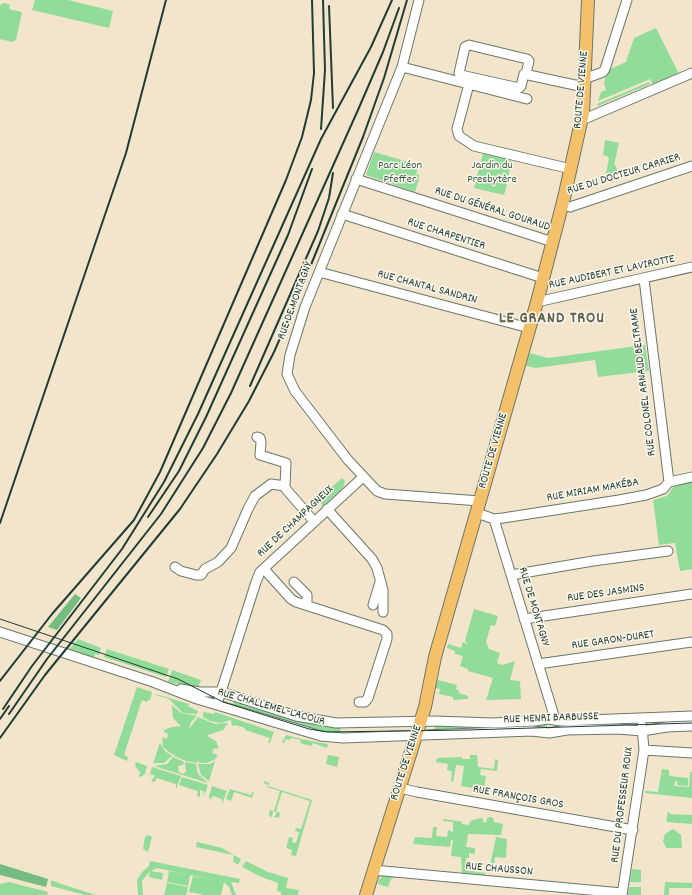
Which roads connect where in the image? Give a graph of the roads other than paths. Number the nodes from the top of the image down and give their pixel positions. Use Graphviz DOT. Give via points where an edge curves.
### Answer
graph roads {
  1 [pos="419,0"];
  2 [pos="588,0"];
  3 [pos="627,0"];
  4 [pos="402,67"];
  5 [pos="526,74"];
  6 [pos="692,74"];
  7 [pos="584,83"];
  8 [pos="469,84"];
  9 [pos="527,99"];
  10 [pos="582,120"];
  11 [pos="692,166"];
  12 [pos="571,169"];
  13 [pos="356,179"];
  14 [pos="563,205"];
  15 [pos="342,214"];
  16 [pos="553,242"];
  17 [pos="692,267"];
  18 [pos="319,272"];
  19 [pos="544,278"];
  20 [pos="644,279"];
  21 [pos="537,302"];
  22 [pos="529,328"];
  23 [pos="257,437"];
  24 [pos="363,477"];
  25 [pos="692,477"];
  26 [pos="669,482"];
  27 [pos="285,486"];
  28 [pos="480,501"];
  29 [pos="327,509"];
  30 [pos="477,513"];
  31 [pos="311,518"];
  32 [pos="494,519"];
  33 [pos="668,551"];
  34 [pos="175,567"];
  35 [pos="264,568"];
  36 [pos="517,574"];
  37 [pos="381,579"];
  38 [pos="294,582"];
  39 [pos="692,594"];
  40 [pos="309,605"];
  41 [pos="373,605"];
  42 [pos="383,612"];
  43 [pos="524,619"];
  44 [pos="0,632"];
  45 [pos="692,642"];
  46 [pos="538,664"];
  47 [pos="152,682"];
  48 [pos="221,692"];
  49 [pos="359,702"];
  50 [pos="217,705"];
  51 [pos="692,716"];
  52 [pos="642,717"];
  53 [pos="555,719"];
  54 [pos="418,721"];
  55 [pos="692,726"];
  56 [pos="642,731"];
  57 [pos="413,736"];
  58 [pos="644,750"];
  59 [pos="692,753"];
  60 [pos="400,788"];
  61 [pos="633,830"];
  62 [pos="373,870"];
  63 [pos="622,894"];
  64 [pos="366,895"];
  1 -- 4 [label="street, RUE DE MONTAGNY"];
  2 -- 7 [label="main road, ROUTE DE VIENNE"];
  3 -- 7 [label="street" via="605,69"];
  4 -- 8 [label="street"];
  4 -- 13 [label="street, RUE DE MONTAGNY"];
  5 -- 5 [label="street" via="519,88 458,73 465,47 469,45 528,59"];
  5 -- 7 [label="street"];
  6 -- 10 [label="street"];
  7 -- 10 [label="main road, ROUTE DE VIENNE"];
  8 -- 9 [label="street"];
  8 -- 12 [label="street" via="457,129 459,136 474,146"];
  10 -- 12 [label="main road, ROUTE DE VIENNE"];
  11 -- 14 [label="street, RUE DU DOCTEUR CARRIER" via="570,207"];
  12 -- 14 [label="main road, ROUTE DE VIENNE"];
  13 -- 15 [label="street, RUE DE MONTAGNY"];
  13 -- 16 [label="street, RUE DU GÉNÉRAL GOURAUD"];
  14 -- 16 [label="main road, ROUTE DE VIENNE"];
  15 -- 18 [label="street, RUE DE MONTAGNY"];
  15 -- 19 [label="street, RUE CHARPENTIER"];
  16 -- 19 [label="main road, ROUTE DE VIENNE"];
  17 -- 20 [label="street, RUE AUDIBERT ET LAVIROTTE"];
  18 -- 22 [label="street, RUE CHANTAL SANDRIN"];
  18 -- 24 [label="street, RUE DE MONTAGNY" via="299,323 287,374 295,391"];
  19 -- 21 [label="main road, ROUTE DE VIENNE"];
  20 -- 21 [label="street, RUE AUDIBERT ET LAVIROTTE"];
  20 -- 26 [label="street, RUE COLONEL ARNAUD BELTRAME"];
  21 -- 22 [label="main road, ROUTE DE VIENNE"];
  22 -- 28 [label="main road, ROUTE DE VIENNE"];
  23 -- 27 [label="street" via="261,442 260,455 286,463"];
  24 -- 28 [label="street, RUE DE MONTAGNY" via="371,487 385,494"];
  24 -- 29 [label="street, RUE DE CHAMPAGNEUX"];
  25 -- 26 [label="street, RUE MIRIAM MAKÉBA"];
  26 -- 32 [label="street, RUE MIRIAM MAKÉBA" via="663,489 646,495"];
  27 -- 31 [label="street"];
  27 -- 34 [label="street" via="271,484 256,496 231,548 201,575 196,576"];
  28 -- 30 [label="main road, ROUTE DE VIENNE"];
  29 -- 35 [label="street, RUE DE CHAMPAGNEUX"];
  29 -- 37 [label="street" via="372,560"];
  30 -- 32 [label="street"];
  30 -- 54 [label="main road, ROUTE DE VIENNE"];
  32 -- 43 [label="street, RUE DE MONTAGNY"];
  33 -- 36 [label="street"];
  35 -- 40 [label="street" via="290,599"];
  35 -- 48 [label="street, RUE DE CHAMPAGNEUX" via="256,582"];
  37 -- 41 [label="street"];
  37 -- 42 [label="street"];
  38 -- 40 [label="street" via="306,595"];
  39 -- 43 [label="street, RUE DES JASMINS"];
  40 -- 49 [label="street" via="383,630 387,634 368,698 364,702"];
  43 -- 46 [label="street, RUE DE MONTAGNY"];
  44 -- 47 [label="street, RUE CHALLEMEL-LACOUR"];
  45 -- 46 [label="street, RUE GARON-DURET"];
  46 -- 53 [label="street, RUE DE MONTAGNY"];
  47 -- 48 [label="street, RUE CHALLEMEL-LACOUR" via="188,690"];
  47 -- 50 [label="street, RUE CHALLEMEL-LACOUR"];
  48 -- 50 [label="street, RUE DE CHAMPAGNEUX"];
  48 -- 54 [label="street, RUE CHALLEMEL-LACOUR" via="320,722"];
  50 -- 57 [label="street, RUE CHALLEMEL-LACOUR" via="321,736"];
  51 -- 52 [label="street, RUE HENRI BARBUSSE"];
  52 -- 53 [label="street, RUE HENRI BARBUSSE" via="561,721"];
  52 -- 56 [label="street, RUE DU PROFESSEUR ROUX"];
  53 -- 54 [label="street, RUE HENRI BARBUSSE" via="492,723"];
  54 -- 57 [label="main road, ROUTE DE VIENNE"];
  55 -- 56 [label="street, RUE HENRI BARBUSSE"];
  56 -- 57 [label="street, RUE HENRI BARBUSSE" via="567,730 549,733 532,731"];
  56 -- 58 [label="street, RUE DU PROFESSEUR ROUX"];
  57 -- 60 [label="main road, ROUTE DE VIENNE"];
  58 -- 59 [label="street"];
  58 -- 61 [label="street, RUE DU PROFESSEUR ROUX"];
  60 -- 61 [label="street, RUE FRANÇOIS GROS"];
  60 -- 62 [label="main road, ROUTE DE VIENNE"];
  61 -- 63 [label="street, RUE DU PROFESSEUR ROUX"];
  62 -- 63 [label="street, RUE CHAUSSON"];
  62 -- 64 [label="main road, ROUTE DE VIENNE"];
}
